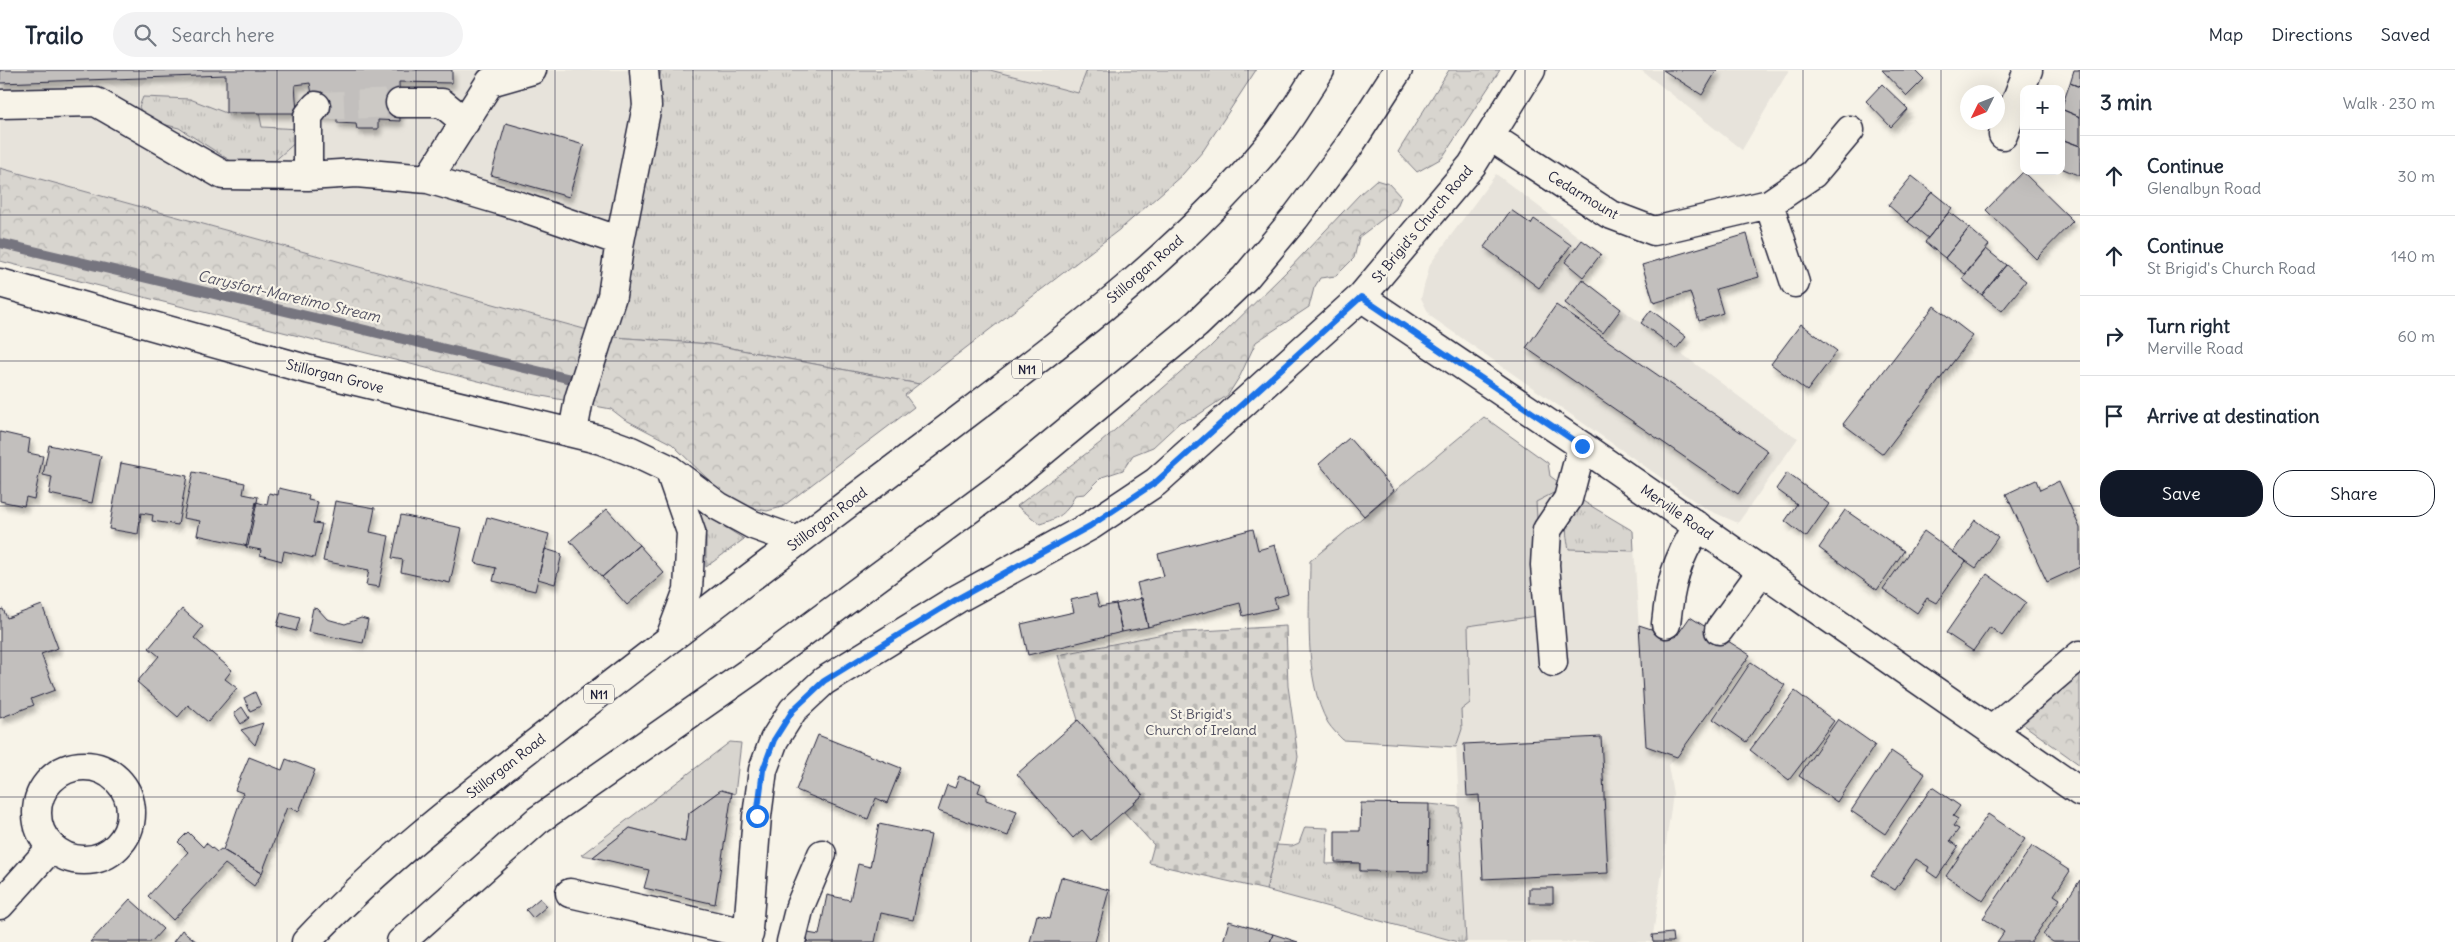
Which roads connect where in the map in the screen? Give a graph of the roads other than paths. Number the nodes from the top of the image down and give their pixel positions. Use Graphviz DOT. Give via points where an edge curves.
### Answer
graph roads {
  1 [pos="532,70"];
  2 [pos="644,70"];
  3 [pos="1320,70"];
  4 [pos="1398,70"];
  5 [pos="1532,70"];
  6 [pos="2028,70"];
  7 [pos="400,103"];
  8 [pos="0,104"];
  9 [pos="316,106"];
  10 [pos="465,122"];
  11 [pos="1850,130"];
  12 [pos="2003,135"];
  13 [pos="1491,138"];
  14 [pos="308,176"];
  15 [pos="428,179"];
  16 [pos="1769,204"];
  17 [pos="620,241"];
  18 [pos="0,283"];
  19 [pos="1795,283"];
  20 [pos="1361,297"];
  21 [pos="573,432"];
  22 [pos="1582,446"];
  23 [pos="670,469"];
  24 [pos="1698,526"];
  25 [pos="798,541"];
  26 [pos="1762,571"];
  27 [pos="1666,624"];
  28 [pos="1719,630"];
  29 [pos="670,638"];
  30 [pos="2080,655"];
  31 [pos="1553,662"];
  32 [pos="1992,730"];
  33 [pos="2080,792"];
  34 [pos="52,848"];
  35 [pos="822,854"];
  36 [pos="570,893"];
  37 [pos="0,905"];
  38 [pos="432,912"];
  39 [pos="748,938"];
  40 [pos="306,942"];
  41 [pos="401,942"];
  42 [pos="423,942"];
  43 [pos="792,942"];
  1 -- 10 [label="main road" via="490,82"];
  2 -- 17 [label="main road" via="647,106"];
  3 -- 25 [label="main road, Stillorgan Road / N11" via="1270,146 1197,225 1048,353"];
  4 -- 38 [label="main road" via="1349,146 1295,218 1245,278 1197,324 998,488 754,668 538,820"];
  5 -- 13 [label="main road, St Brigid's Church Road"];
  6 -- 12 [label="main road"];
  7 -- 10 [label="main road" via="442,104"];
  8 -- 14 [label="main road" via="96,102 223,175"];
  9 -- 14 [label="main road" via="308,116"];
  10 -- 15 [label="main road"];
  11 -- 16 [label="main road, Cedarmount" via="1813,174"];
  13 -- 16 [label="main road, Cedarmount" via="1609,214 1654,231"];
  13 -- 20 [label="main road, St Brigid's Church Road"];
  14 -- 15 [label="main road" via="356,173"];
  15 -- 17 [label="main road"];
  16 -- 19 [label="main road"];
  17 -- 21 [label="main road" via="612,296 579,399"];
  18 -- 21 [label="main road, Stillorgan Grove" via="306,369"];
  20 -- 22 [label="main road, Merville Road"];
  20 -- 39 [label="main road, St Brigid's Church Road" via="1156,482 1090,526 957,599 824,681 793,710 774,740 763,770"];
  21 -- 23 [label="main road, Stillorgan Grove" via="631,451"];
  22 -- 24 [label="main road, Merville Road"];
  22 -- 31 [label="main road" via="1568,499 1547,530 1545,565"];
  23 -- 25 [label="main road, Stillorgan Grove" via="718,506 753,525"];
  23 -- 29 [label="main road" via="691,532 688,590"];
  24 -- 26 [label="main road, Merville Road"];
  24 -- 27 [label="main road" via="1682,551 1669,594"];
  25 -- 29 [label="main road, Stillorgan Road / N11"];
  26 -- 28 [label="main road"];
  26 -- 32 [label="main road, Merville Road"];
  29 -- 40 [label="main road, Stillorgan Road / N11" via="463,800 330,916"];
  30 -- 32 [label="main road"];
  32 -- 33 [label="main road, Merville Road"];
  34 -- 37 [label="main road"];
  35 -- 43 [label="main road" via="800,906"];
  36 -- 39 [label="main road"];
  38 -- 41 [label="main road"];
  38 -- 42 [label="main road"];
}
